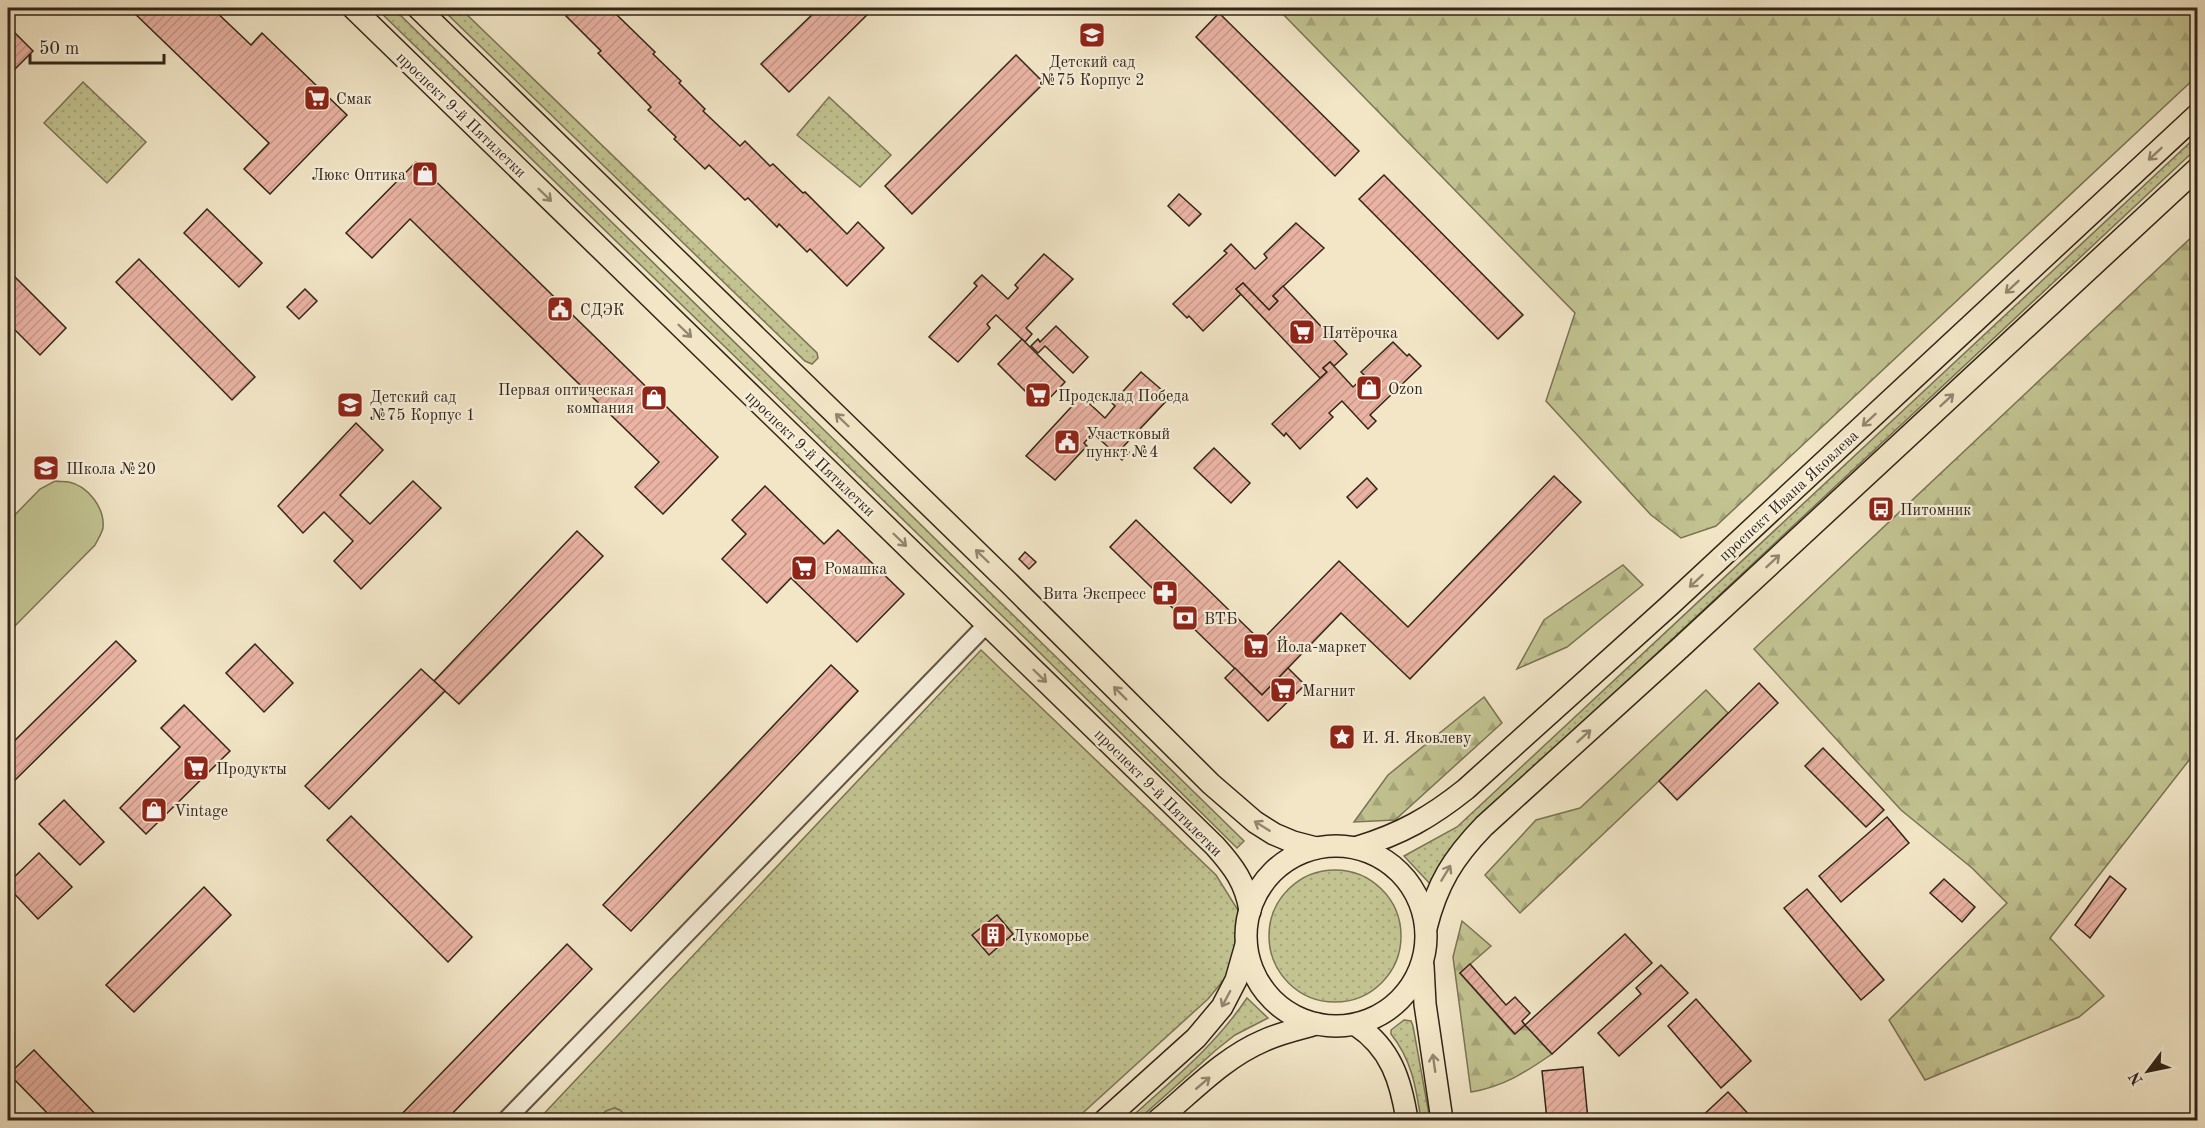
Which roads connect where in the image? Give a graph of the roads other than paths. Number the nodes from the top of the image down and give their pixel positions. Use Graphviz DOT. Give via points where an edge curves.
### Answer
graph roads {
  1 [pos="353,8"];
  2 [pos="418,8"];
  3 [pos="2198,114"];
  4 [pos="2198,168"];
  5 [pos="987,624"];
  6 [pos="1358,847"];
  7 [pos="1316,848"];
  8 [pos="1250,911"];
  9 [pos="1426,928"];
  10 [pos="1246,945"];
  11 [pos="1424,957"];
  12 [pos="1317,1024"];
  13 [pos="1356,1025"];
  14 [pos="506,1120"];
  15 [pos="1105,1120"];
  16 [pos="1158,1120"];
  17 [pos="1407,1120"];
  18 [pos="1442,1120"];
  1 -- 5 [label="main road, проспект 9-й Пятилетки, one-way"];
  7 -- 2 [label="main road, one-way" via="1274,834 1211,784 1007,580"];
  3 -- 6 [label="main road, проспект Ивана Яковлева, one-way" via="1669,606 1466,789 1412,827"];
  9 -- 4 [label="main road, one-way" via="1441,880 1485,826"];
  5 -- 8 [label="main road, проспект 9-й Пятилетки, one-way" via="1228,861 1244,885"];
  5 -- 14 [label="street"];
  6 -- 7 [label="main road"];
  6 -- 9 [label="main road" via="1375,854 1400,874 1420,907"];
  7 -- 8 [label="main road" via="1282,864 1267,878 1256,892"];
  8 -- 10 [label="main road"];
  9 -- 11 [label="main road"];
  10 -- 12 [label="main road" via="1262,986 1278,1003"];
  10 -- 15 [label="main road, one-way" via="1236,980 1222,1007 1196,1038"];
  11 -- 13 [label="main road" via="1415,981 1401,1000 1372,1020"];
  18 -- 11 [label="main road, one-way" via="1425,1004"];
  12 -- 13 [label="main road"];
  16 -- 12 [label="main road, one-way" via="1241,1053 1262,1041"];
  13 -- 17 [label="main road" via="1376,1040 1392,1063"];
}
